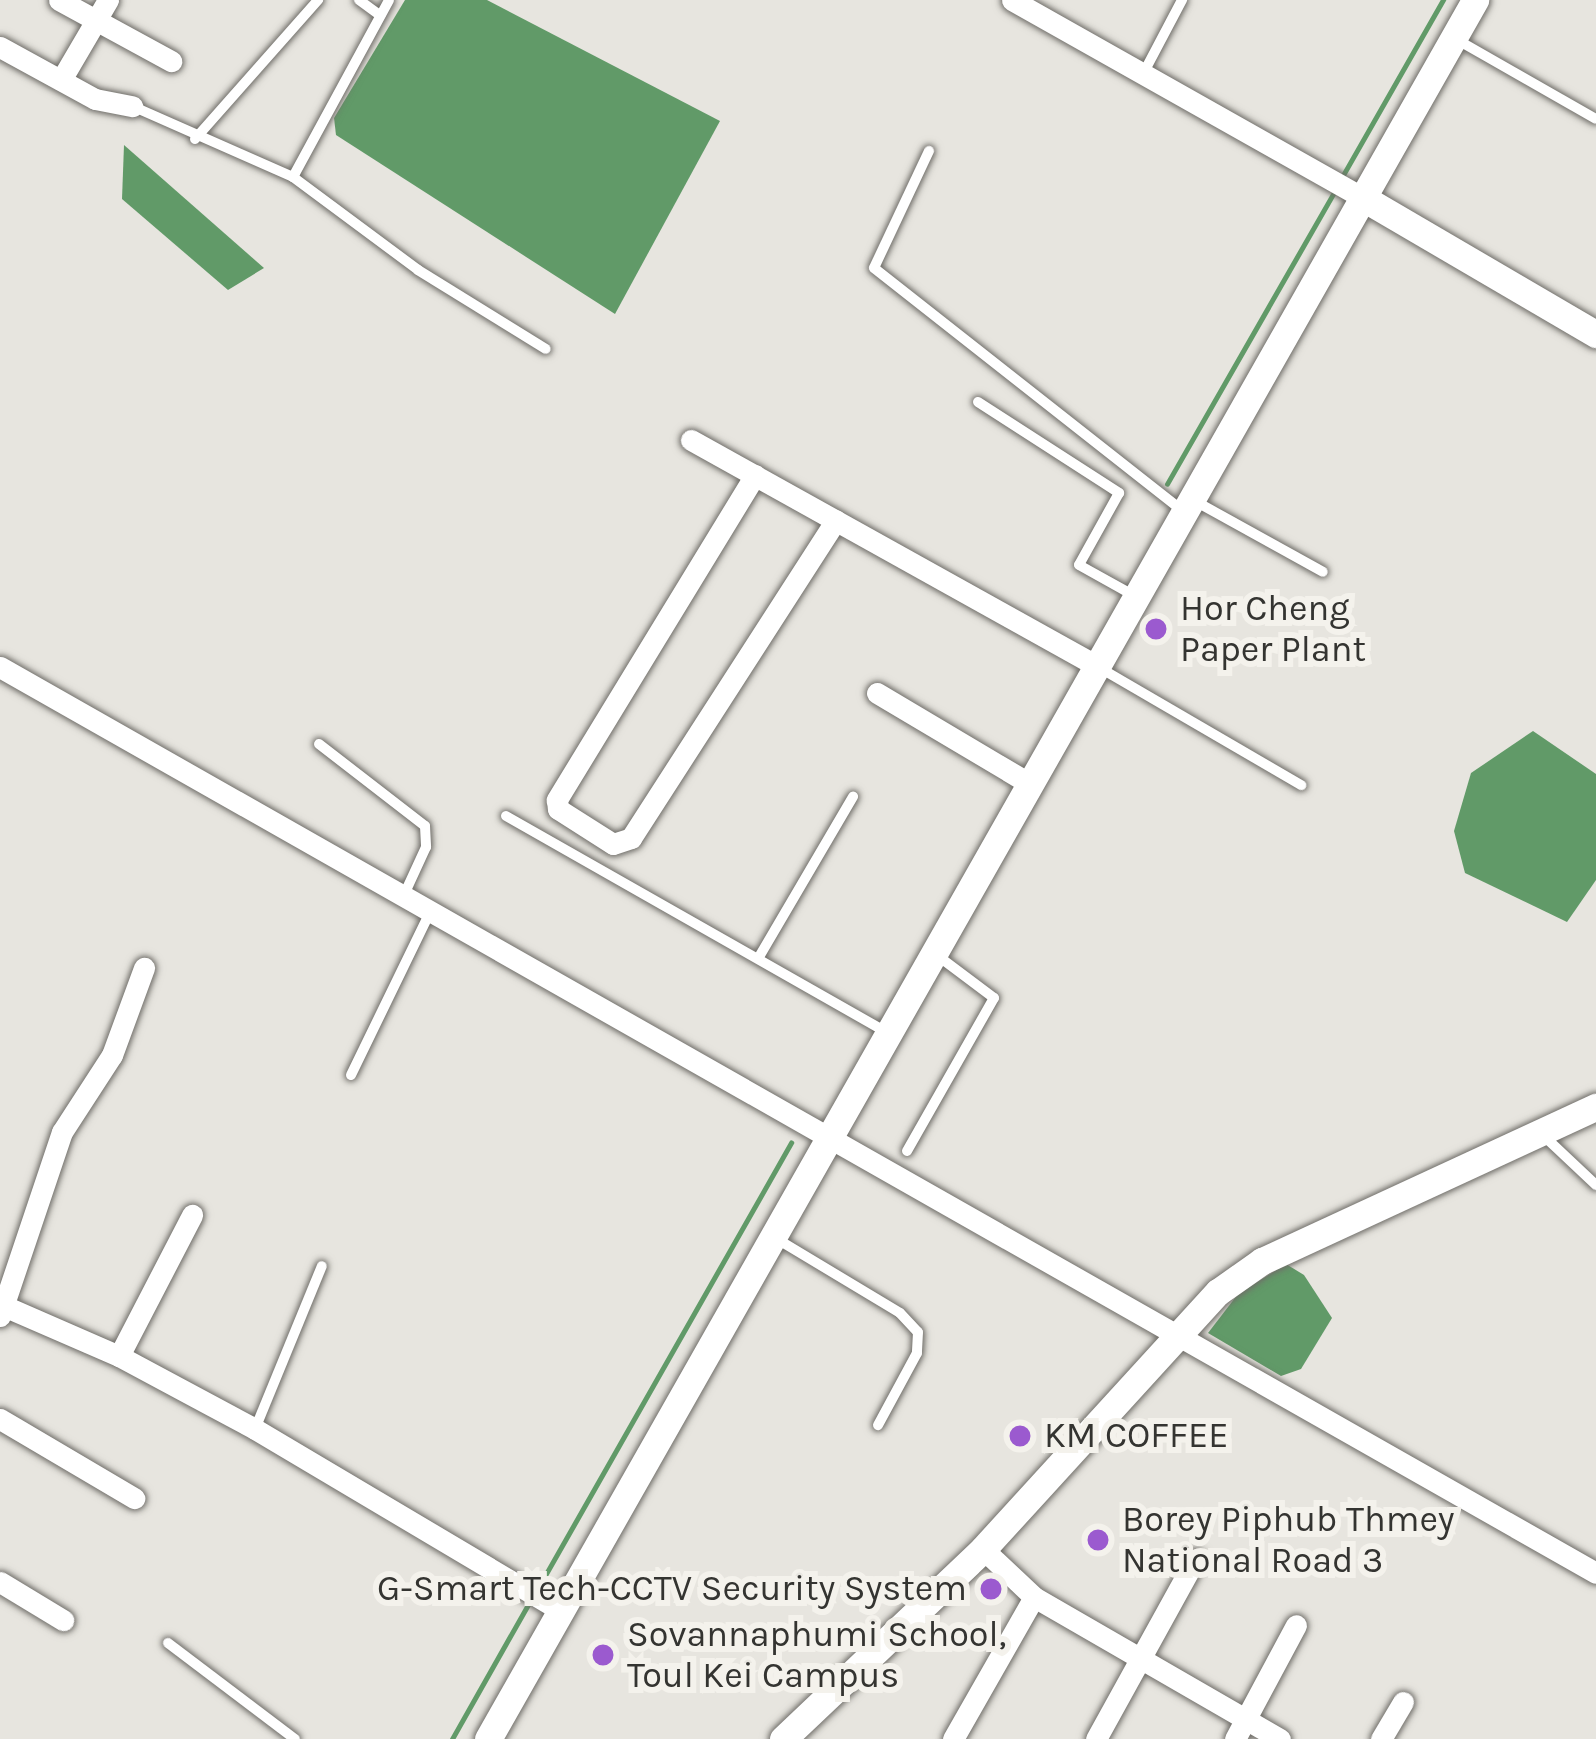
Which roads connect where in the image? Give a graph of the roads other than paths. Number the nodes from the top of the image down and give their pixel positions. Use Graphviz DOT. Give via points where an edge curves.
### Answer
graph roads {
  1 [pos="59,0"];
  2 [pos="318,0"];
  3 [pos="359,0"];
  4 [pos="388,0"];
  5 [pos="1012,0"];
  6 [pos="1182,0"];
  7 [pos="1475,0"];
  8 [pos="102,10"];
  9 [pos="380,15"];
  10 [pos="1454,38"];
  11 [pos="0,47"];
  12 [pos="171,61"];
  13 [pos="1143,74"];
  14 [pos="61,80"];
  15 [pos="132,106"];
  16 [pos="1596,119"];
  17 [pos="195,139"];
  18 [pos="929,151"];
  19 [pos="292,177"];
  20 [pos="1357,195"];
  21 [pos="1596,334"];
  22 [pos="546,349"];
  23 [pos="978,402"];
  24 [pos="691,440"];
  25 [pos="754,475"];
  26 [pos="1188,506"];
  27 [pos="836,520"];
  28 [pos="1323,572"];
  29 [pos="1136,597"];
  30 [pos="1097,666"];
  31 [pos="0,667"];
  32 [pos="878,693"];
  33 [pos="319,744"];
  34 [pos="1030,784"];
  35 [pos="1301,785"];
  36 [pos="853,797"];
  37 [pos="506,816"];
  38 [pos="403,897"];
  39 [pos="430,912"];
  40 [pos="934,953"];
  41 [pos="759,957"];
  42 [pos="144,968"];
  43 [pos="889,1034"];
  44 [pos="351,1075"];
  45 [pos="1596,1107"];
  46 [pos="1544,1137"];
  47 [pos="829,1138"];
  48 [pos="907,1151"];
  49 [pos="1596,1185"];
  50 [pos="192,1215"];
  51 [pos="772,1236"];
  52 [pos="322,1266"];
  53 [pos="2,1312"];
  54 [pos="1174,1334"];
  55 [pos="119,1356"];
  56 [pos="0,1418"];
  57 [pos="878,1426"];
  58 [pos="255,1429"];
  59 [pos="134,1498"];
  60 [pos="983,1550"];
  61 [pos="1195,1560"];
  62 [pos="1596,1573"];
  63 [pos="0,1582"];
  64 [pos="1034,1598"];
  65 [pos="543,1599"];
  66 [pos="63,1620"];
  67 [pos="1296,1625"];
  68 [pos="168,1643"];
  69 [pos="1138,1662"];
  70 [pos="1403,1702"];
  71 [pos="1240,1730"];
  72 [pos="797,1735"];
  73 [pos="295,1739"];
  74 [pos="488,1739"];
  75 [pos="952,1739"];
  76 [pos="1096,1739"];
  77 [pos="1280,1739"];
  78 [pos="1381,1739"];
  1 -- 8 [label="street"];
  2 -- 17 [label="lane"];
  3 -- 9 [label="lane"];
  4 -- 9 [label="lane"];
  5 -- 13 [label="street"];
  6 -- 13 [label="lane"];
  7 -- 10 [label="main road"];
  8 -- 12 [label="street"];
  8 -- 14 [label="street"];
  9 -- 19 [label="lane"];
  10 -- 16 [label="lane"];
  10 -- 20 [label="main road"];
  11 -- 14 [label="street"];
  13 -- 20 [label="street"];
  14 -- 15 [label="street"];
  15 -- 17 [label="lane"];
  17 -- 19 [label="lane"];
  18 -- 26 [label="lane" via="874,268"];
  19 -- 22 [label="lane" via="418,270"];
  20 -- 21 [label="main road"];
  20 -- 26 [label="main road"];
  23 -- 29 [label="lane" via="1119,493 1079,565"];
  24 -- 25 [label="street"];
  25 -- 27 [label="street"];
  25 -- 27 [label="street" via="557,800 558,809 613,844 631,838"];
  26 -- 28 [label="lane"];
  26 -- 29 [label="main road"];
  27 -- 30 [label="street"];
  29 -- 30 [label="main road"];
  30 -- 34 [label="main road"];
  30 -- 35 [label="lane"];
  31 -- 38 [label="street"];
  32 -- 34 [label="street"];
  33 -- 38 [label="lane" via="425,826 426,847"];
  34 -- 40 [label="main road"];
  36 -- 41 [label="lane"];
  37 -- 41 [label="lane"];
  38 -- 39 [label="street"];
  39 -- 44 [label="lane"];
  39 -- 47 [label="street"];
  40 -- 43 [label="main road"];
  40 -- 48 [label="lane" via="994,998"];
  41 -- 43 [label="lane"];
  42 -- 53 [label="street" via="112,1054 62,1132"];
  43 -- 47 [label="main road"];
  45 -- 46 [label="main road"];
  46 -- 49 [label="lane"];
  46 -- 54 [label="main road" via="1262,1261"];
  47 -- 51 [label="main road"];
  47 -- 54 [label="street"];
  50 -- 55 [label="street"];
  51 -- 57 [label="lane" via="918,1332 917,1353"];
  51 -- 65 [label="main road"];
  52 -- 58 [label="lane"];
  53 -- 55 [label="street"];
  54 -- 60 [label="main road"];
  54 -- 62 [label="street"];
  55 -- 58 [label="street"];
  56 -- 59 [label="street"];
  58 -- 65 [label="street"];
  60 -- 64 [label="street"];
  60 -- 72 [label="main road"];
  61 -- 69 [label="street"];
  63 -- 66 [label="street"];
  64 -- 69 [label="street"];
  64 -- 75 [label="street"];
  65 -- 74 [label="main road"];
  67 -- 71 [label="street"];
  68 -- 73 [label="lane"];
  69 -- 71 [label="street"];
  69 -- 76 [label="street"];
  70 -- 78 [label="street"];
  71 -- 77 [label="street"];
}
